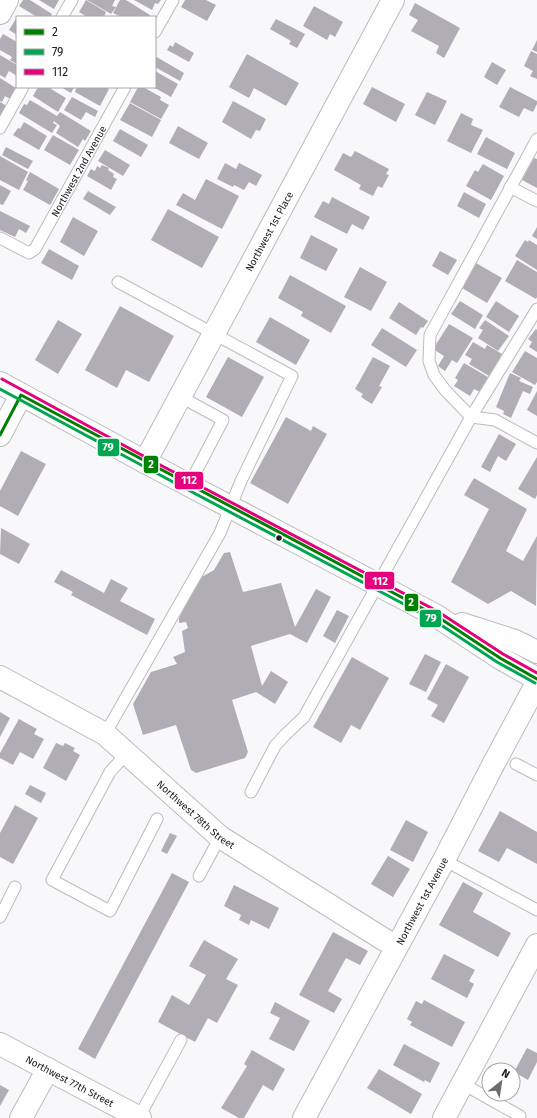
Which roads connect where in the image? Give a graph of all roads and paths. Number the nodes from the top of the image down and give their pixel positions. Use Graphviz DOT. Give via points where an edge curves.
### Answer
graph roads {
  1 [pos="7,0"];
  2 [pos="72,0"];
  3 [pos="173,0"];
  4 [pos="392,0"];
  5 [pos="0,13"];
  6 [pos="63,16"];
  7 [pos="156,30"];
  8 [pos="22,88"];
  9 [pos="124,88"];
  10 [pos="0,128"];
  11 [pos="537,138"];
  12 [pos="510,187"];
  13 [pos="537,202"];
  14 [pos="0,238"];
  15 [pos="118,282"];
  16 [pos="537,309"];
  17 [pos="214,334"];
  18 [pos="0,383"];
  19 [pos="21,395"];
  20 [pos="180,397"];
  21 [pos="471,417"];
  22 [pos="0,435"];
  23 [pos="537,443"];
  24 [pos="145,462"];
  25 [pos="189,485"];
  26 [pos="231,507"];
  27 [pos="377,585"];
  28 [pos="435,615"];
  29 [pos="537,652"];
  30 [pos="0,677"];
  31 [pos="537,678"];
  32 [pos="537,682"];
  33 [pos="105,734"];
  34 [pos="127,753"];
  35 [pos="516,764"];
  36 [pos="537,775"];
  37 [pos="251,792"];
  38 [pos="156,819"];
  39 [pos="220,837"];
  40 [pos="444,860"];
  41 [pos="199,876"];
  42 [pos="15,887"];
  43 [pos="537,910"];
  44 [pos="0,917"];
  45 [pos="537,945"];
  46 [pos="396,947"];
  47 [pos="181,1040"];
  48 [pos="0,1044"];
  49 [pos="48,1069"];
  50 [pos="462,1084"];
  51 [pos="520,1116"];
  52 [pos="21,1118"];
  53 [pos="140,1118"];
  54 [pos="304,1118"];
  55 [pos="444,1118"];
  1 -- 5 [label="street"];
  2 -- 6 [label="lane"];
  3 -- 7 [label="lane"];
  4 -- 17 [label="street, Northwest 1st Place"];
  8 -- 10 [label="lane"];
  9 -- 14 [label="lane, Northwest 2nd Avenue" via="35,249 29,253"];
  11 -- 12 [label="lane"];
  12 -- 13 [label="lane"];
  12 -- 21 [label="lane" via="430,335 429,361 434,375"];
  15 -- 17 [label="lane"];
  16 -- 21 [label="lane"];
  17 -- 20 [label="street, Northwest 1st Place"];
  17 -- 26 [label="lane" via="292,376"];
  18 -- 19 [label="street"];
  19 -- 22 [label="street"];
  19 -- 24 [label="street"];
  20 -- 24 [label="street, Northwest 1st Place"];
  20 -- 25 [label="lane" via="223,420"];
  21 -- 23 [label="lane" via="495,420"];
  21 -- 27 [label="lane"];
  24 -- 25 [label="street"];
  25 -- 26 [label="street"];
  26 -- 27 [label="street"];
  26 -- 33 [label="lane" via="220,533"];
  27 -- 28 [label="street"];
  27 -- 37 [label="lane" via="304,717 275,746"];
  28 -- 29 [label="street" via="515,641"];
  28 -- 31 [label="street" via="500,658"];
  30 -- 33 [label="street, Northwest 78th Street"];
  32 -- 40 [label="street, Northwest 1st Avenue"];
  33 -- 34 [label="street, Northwest 78th Street"];
  34 -- 38 [label="lane" via="110,772 52,880 110,911"];
  34 -- 39 [label="street, Northwest 78th Street"];
  35 -- 36 [label="lane"];
  39 -- 41 [label="lane"];
  39 -- 46 [label="street, Northwest 78th Street"];
  40 -- 43 [label="lane"];
  40 -- 46 [label="street, Northwest 1st Avenue"];
  42 -- 44 [label="lane"];
  45 -- 50 [label="street"];
  46 -- 54 [label="street, Northwest 1st Avenue"];
  47 -- 53 [label="lane"];
  48 -- 49 [label="street, Northwest 77th Street"];
  49 -- 52 [label="street"];
  49 -- 53 [label="street, Northwest 77th Street"];
  50 -- 51 [label="lane"];
  50 -- 55 [label="street"];
}
